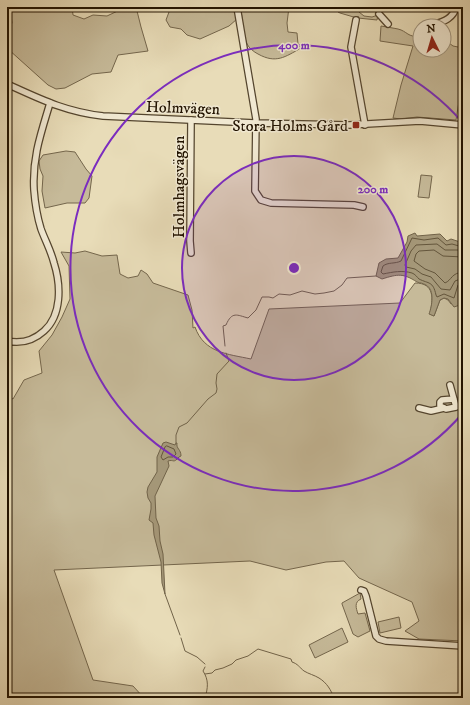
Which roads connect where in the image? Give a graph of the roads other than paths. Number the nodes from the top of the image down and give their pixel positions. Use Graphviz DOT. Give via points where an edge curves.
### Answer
graph roads {
  1 [pos="238,7"];
  2 [pos="456,7"];
  3 [pos="379,14"];
  4 [pos="449,18"];
  5 [pos="356,20"];
  6 [pos="388,24"];
  7 [pos="7,84"];
  8 [pos="50,103"];
  9 [pos="191,120"];
  10 [pos="255,123"];
  11 [pos="365,125"];
  12 [pos="463,125"];
  13 [pos="363,207"];
  14 [pos="191,253"];
  15 [pos="7,341"];
  16 [pos="450,385"];
  17 [pos="454,399"];
  18 [pos="419,408"];
  19 [pos="444,408"];
  20 [pos="361,590"];
  21 [pos="463,646"];
  1 -- 10 [label="street"];
  2 -- 4 [label="street"];
  3 -- 6 [label="street"];
  5 -- 11 [label="street" via="350,47"];
  7 -- 8 [label="street, Holmvägen"];
  8 -- 9 [label="street, Holmvägen" via="76,112 103,116"];
  8 -- 15 [label="street" via="37,148 34,183 39,222 58,277 58,304 50,325 36,337 23,342"];
  9 -- 10 [label="street, Holmvägen"];
  9 -- 14 [label="street, Holmhagsvägen"];
  10 -- 11 [label="street, Holmvägen"];
  10 -- 13 [label="street" via="255,186 256,195 261,200"];
  11 -- 12 [label="street, Holmvägen" via="420,121"];
  16 -- 17 [label="street"];
  17 -- 19 [label="street" via="455,408"];
  17 -- 19 [label="street" via="442,400 440,406"];
  18 -- 19 [label="street" via="431,411"];
  20 -- 21 [label="street" via="366,596 376,636 379,639 401,643"];
}
